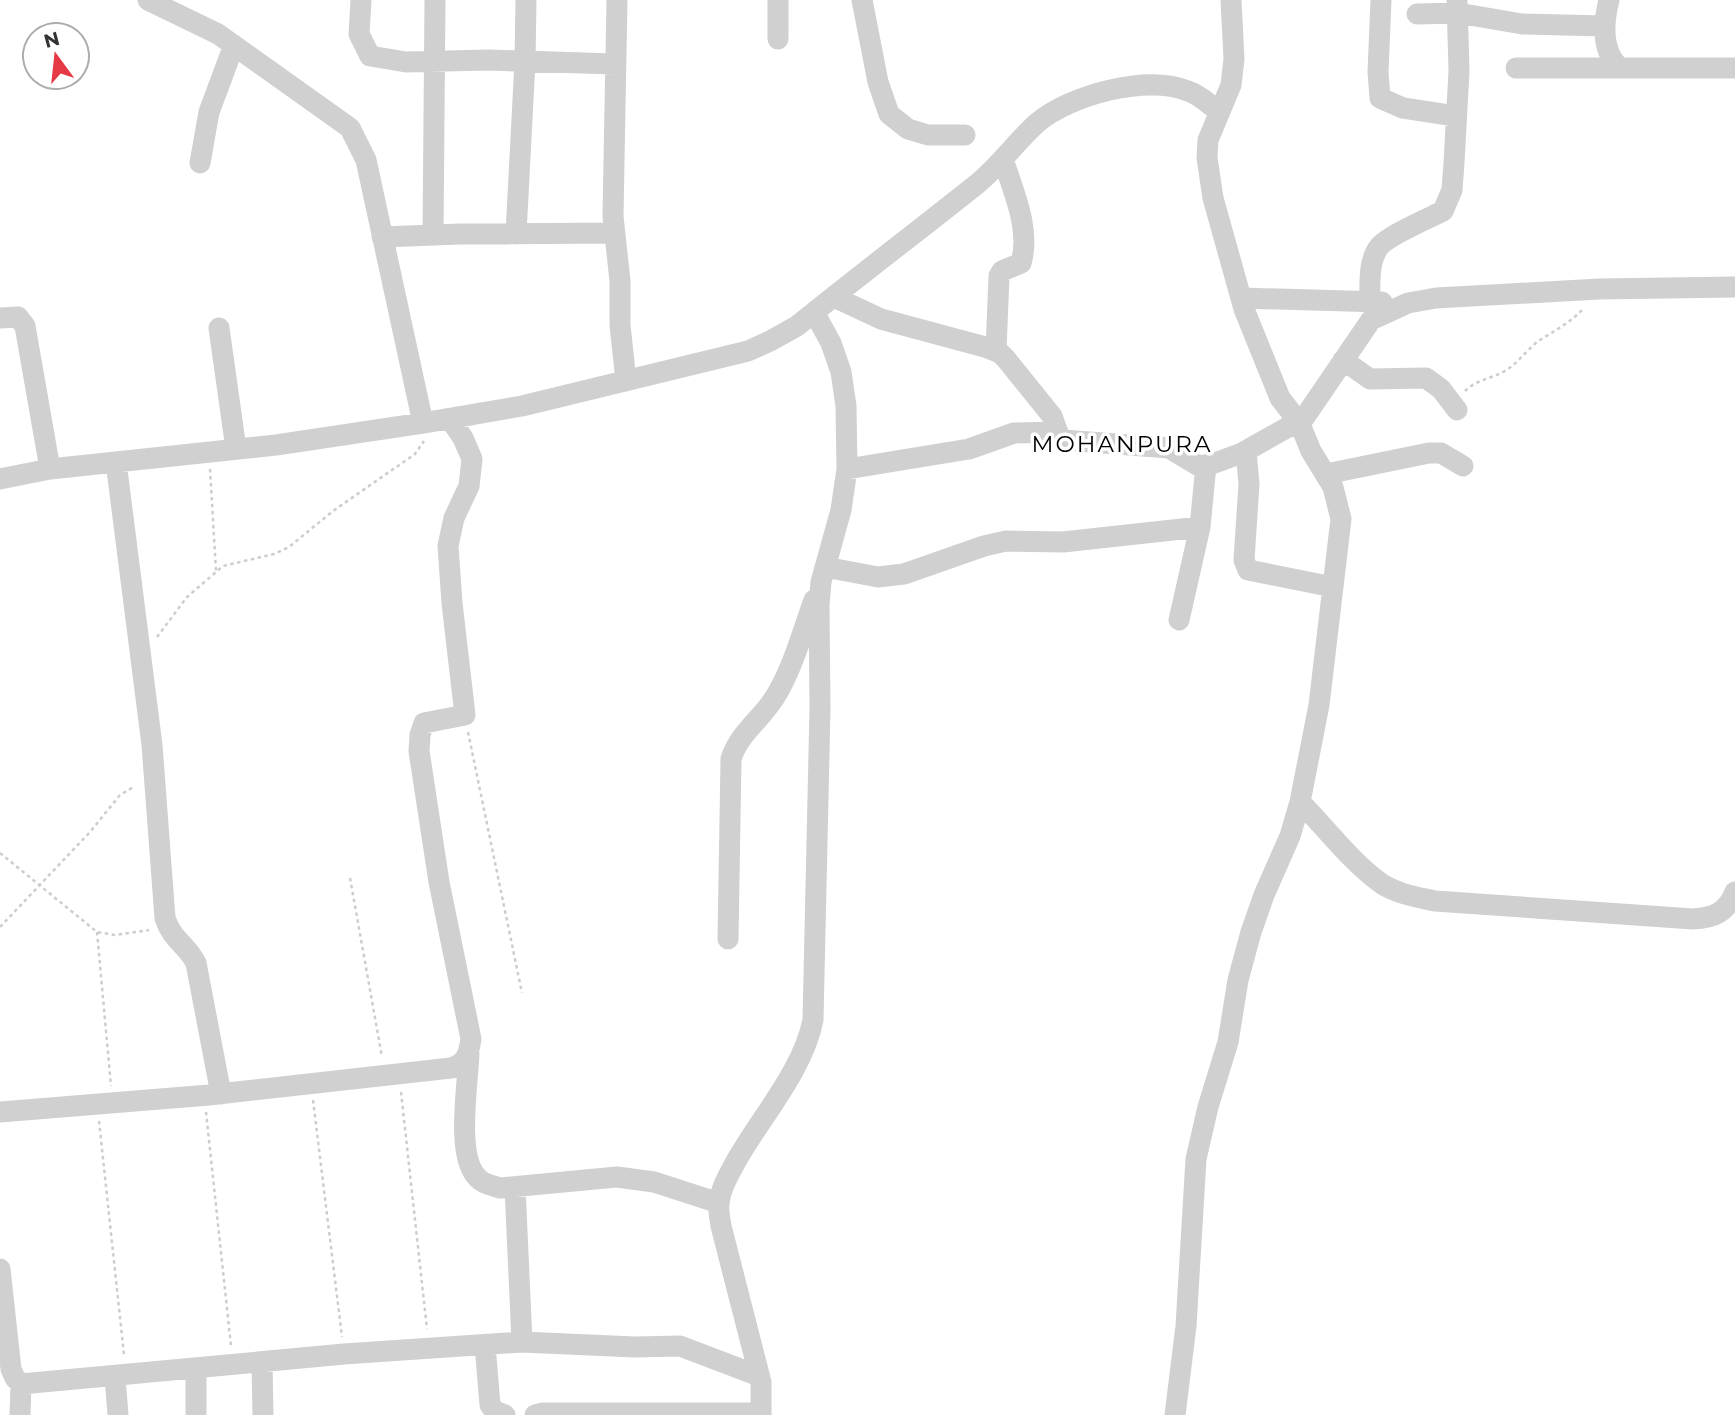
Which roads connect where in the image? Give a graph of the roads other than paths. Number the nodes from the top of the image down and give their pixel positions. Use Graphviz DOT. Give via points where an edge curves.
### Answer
graph roads {
  1 [pos="360,0"];
  2 [pos="435,0"];
  3 [pos="526,0"];
  4 [pos="617,0"];
  5 [pos="778,0"];
  6 [pos="862,0"];
  7 [pos="1231,0"];
  8 [pos="1381,0"];
  9 [pos="1609,0"];
  10 [pos="160,3"];
  11 [pos="1457,7"];
  12 [pos="1417,14"];
  13 [pos="1605,26"];
  14 [pos="778,39"];
  15 [pos="234,45"];
  16 [pos="435,61"];
  17 [pos="526,61"];
  18 [pos="615,64"];
  19 [pos="1516,68"];
  20 [pos="1620,68"];
  21 [pos="1735,68"];
  22 [pos="1219,112"];
  23 [pos="1455,116"];
  24 [pos="965,135"];
  25 [pos="1003,159"];
  26 [pos="200,163"];
  27 [pos="516,233"];
  28 [pos="615,233"];
  29 [pos="433,235"];
  30 [pos="382,237"];
  31 [pos="1735,288"];
  32 [pos="834,297"];
  33 [pos="1241,298"];
  34 [pos="1370,302"];
  35 [pos="1408,303"];
  36 [pos="814,312"];
  37 [pos="0,318"];
  38 [pos="219,328"];
  39 [pos="996,351"];
  40 [pos="1343,360"];
  41 [pos="626,381"];
  42 [pos="1457,410"];
  43 [pos="450,419"];
  44 [pos="424,423"];
  45 [pos="1298,423"];
  46 [pos="1058,432"];
  47 [pos="236,449"];
  48 [pos="1246,451"];
  49 [pos="116,462"];
  50 [pos="1206,465"];
  51 [pos="1463,467"];
  52 [pos="50,469"];
  53 [pos="847,469"];
  54 [pos="1326,474"];
  55 [pos="0,479"];
  56 [pos="1200,527"];
  57 [pos="823,574"];
  58 [pos="1334,587"];
  59 [pos="1179,620"];
  60 [pos="1300,802"];
  61 [pos="1735,892"];
  62 [pos="728,939"];
  63 [pos="470,1053"];
  64 [pos="212,1094"];
  65 [pos="0,1112"];
  66 [pos="514,1186"];
  67 [pos="719,1203"];
  68 [pos="0,1269"];
  69 [pos="522,1342"];
  70 [pos="485,1345"];
  71 [pos="262,1362"];
  72 [pos="196,1369"];
  73 [pos="120,1376"];
  74 [pos="759,1376"];
  75 [pos="21,1384"];
  76 [pos="761,1414"];
  77 [pos="20,1415"];
  78 [pos="118,1415"];
  79 [pos="196,1415"];
  80 [pos="263,1415"];
  81 [pos="505,1415"];
  82 [pos="535,1415"];
  83 [pos="1175,1415"];
  1 -- 16 [label="street" via="359,34 370,57"];
  2 -- 16 [label="street"];
  3 -- 17 [label="street"];
  4 -- 18 [label="street"];
  5 -- 14 [label="street"];
  6 -- 24 [label="street" via="889,114 908,130"];
  7 -- 22 [label="street" via="1234,59 1231,85"];
  8 -- 23 [label="street" via="1380,98 1404,108"];
  9 -- 13 [label="street"];
  10 -- 15 [label="street"];
  11 -- 12 [label="street"];
  11 -- 13 [label="street" via="1522,24"];
  11 -- 23 [label="street"];
  13 -- 20 [label="street" via="1607,50"];
  15 -- 26 [label="street" via="209,112"];
  15 -- 30 [label="street" via="350,128 366,160"];
  16 -- 17 [label="street"];
  16 -- 29 [label="street"];
  17 -- 18 [label="street"];
  17 -- 27 [label="street"];
  18 -- 28 [label="street"];
  19 -- 20 [label="street"];
  20 -- 21 [label="street"];
  22 -- 25 [label="street" via="1188,90 1166,85 1102,92 1057,109"];
  22 -- 33 [label="street" via="1208,140 1207,158 1213,198"];
  23 -- 34 [label="street" via="1452,190 1443,211 1379,247 1371,268"];
  25 -- 32 [label="street"];
  25 -- 39 [label="street" via="1022,220 1023,257 999,276"];
  27 -- 28 [label="street"];
  27 -- 29 [label="street"];
  28 -- 41 [label="street"];
  29 -- 30 [label="street"];
  30 -- 44 [label="street"];
  31 -- 35 [label="street" via="1599,289"];
  32 -- 36 [label="street"];
  32 -- 39 [label="street" via="881,319"];
  33 -- 34 [label="street"];
  33 -- 45 [label="street" via="1280,398"];
  34 -- 35 [label="street"];
  35 -- 40 [label="street" via="1371,320"];
  36 -- 41 [label="street" via="748,351"];
  36 -- 53 [label="street" via="841,372"];
  37 -- 52 [label="street" via="18,317 25,326"];
  38 -- 47 [label="street"];
  39 -- 46 [label="street" via="1052,416"];
  40 -- 42 [label="street" via="1370,379 1426,378"];
  40 -- 45 [label="street"];
  41 -- 43 [label="street"];
  43 -- 44 [label="street"];
  43 -- 63 [label="street" via="472,459 469,486 454,518 448,546 465,715 424,723 419,751"];
  44 -- 47 [label="street"];
  45 -- 48 [label="street"];
  45 -- 54 [label="street"];
  46 -- 50 [label="street" via="1063,440 1169,448 1191,463"];
  46 -- 53 [label="street" via="1014,433 969,449"];
  47 -- 49 [label="street"];
  48 -- 50 [label="street"];
  48 -- 58 [label="street" via="1249,484 1244,560 1248,570"];
  49 -- 52 [label="street"];
  49 -- 64 [label="street" via="154,775 167,925 196,963"];
  50 -- 56 [label="street"];
  51 -- 54 [label="street" via="1441,453 1429,453"];
  52 -- 55 [label="street"];
  53 -- 57 [label="street"];
  54 -- 58 [label="street" via="1341,519"];
  56 -- 57 [label="street" via="1063,542 1006,541 904,574"];
  56 -- 59 [label="street"];
  57 -- 62 [label="street" via="780,690 739,741 732,759"];
  57 -- 67 [label="street" via="813,1020 800,1058 741,1153"];
  58 -- 60 [label="street" via="1319,705"];
  60 -- 61 [label="street" via="1384,885 1435,901 1693,919 1719,914"];
  60 -- 83 [label="street" via="1251,932 1228,1042 1196,1159 1186,1326"];
  63 -- 64 [label="street" via="460,1066"];
  63 -- 66 [label="street" via="469,1164 482,1182 500,1188"];
  64 -- 65 [label="street"];
  66 -- 67 [label="street" via="617,1177 654,1182"];
  66 -- 69 [label="street"];
  67 -- 74 [label="street"];
  68 -- 75 [label="street" via="11,1369"];
  69 -- 70 [label="street"];
  69 -- 74 [label="street" via="680,1346"];
  70 -- 71 [label="street"];
  70 -- 81 [label="street" via="490,1405"];
  71 -- 72 [label="street"];
  71 -- 80 [label="street"];
  72 -- 73 [label="street"];
  72 -- 79 [label="street"];
  73 -- 75 [label="street"];
  73 -- 78 [label="street"];
  74 -- 76 [label="street"];
  75 -- 77 [label="street"];
  76 -- 82 [label="street"];
}
